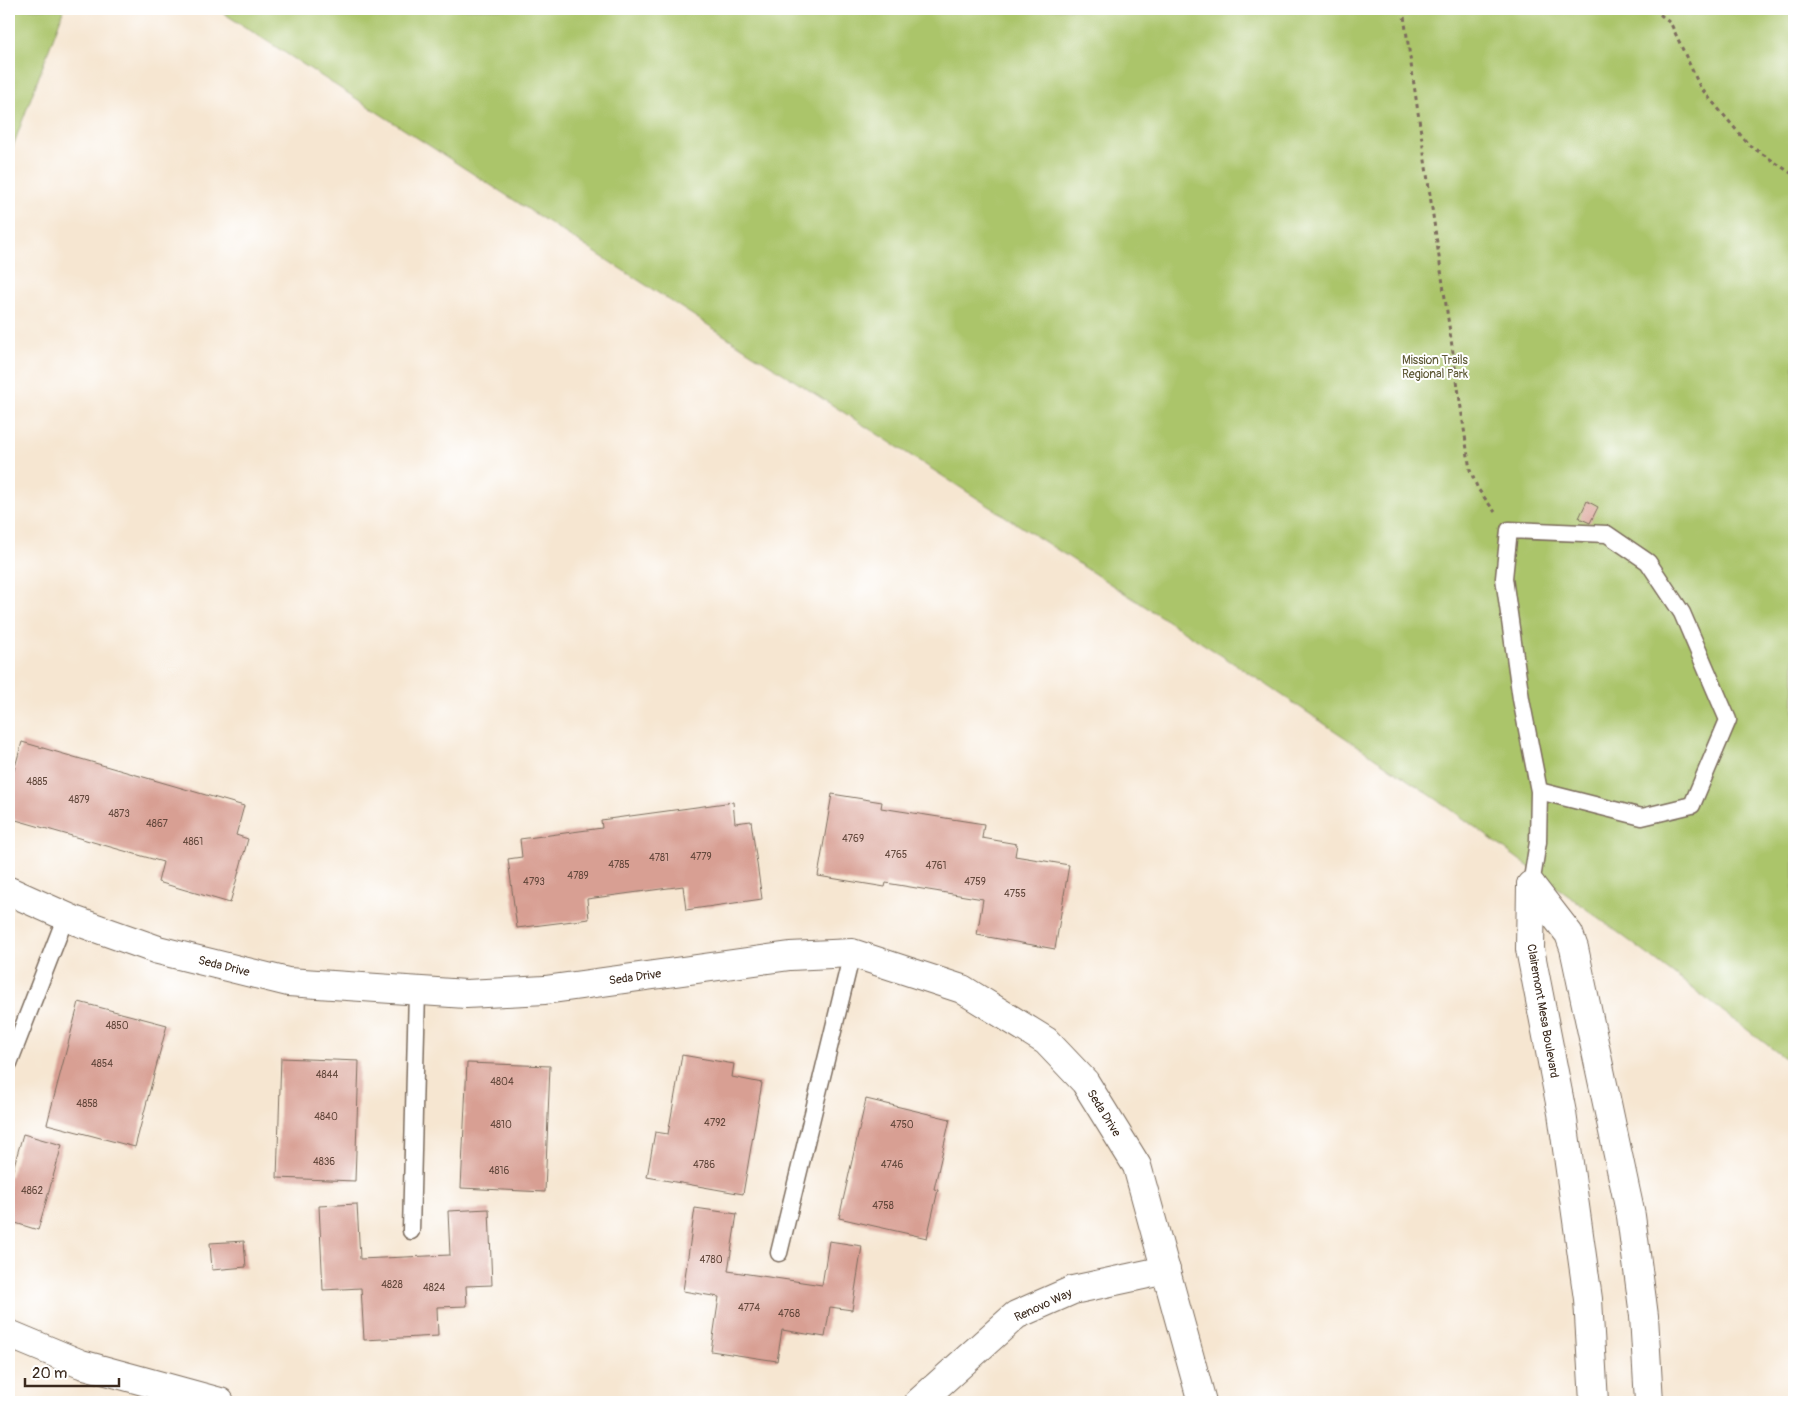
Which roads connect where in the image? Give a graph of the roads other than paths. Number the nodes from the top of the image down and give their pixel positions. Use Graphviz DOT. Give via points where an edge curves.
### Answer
graph roads {
  1 [pos="1539,790"];
  2 [pos="1531,885"];
  3 [pos="9,891"];
  4 [pos="66,916"];
  5 [pos="852,954"];
  6 [pos="417,991"];
  7 [pos="9,1063"];
  8 [pos="411,1231"];
  9 [pos="779,1253"];
  10 [pos="1166,1270"];
  11 [pos="9,1334"];
  12 [pos="220,1402"];
  13 [pos="919,1402"];
  14 [pos="1202,1402"];
  15 [pos="1594,1402"];
  16 [pos="1649,1402"];
  1 -- 1 [label="lane" via="1521,699 1504,578 1509,530 1607,534 1648,562 1682,613 1728,720 1692,805 1642,817"];
  1 -- 2 [label="lane" via="1538,842"];
  2 -- 15 [label="street, Clairemont Mesa Boulevard" via="1530,949 1562,1112 1588,1299"];
  2 -- 16 [label="street" via="1569,934 1574,948 1630,1216 1644,1316"];
  3 -- 4 [label="street, Seda Drive"];
  4 -- 6 [label="street, Seda Drive" via="158,950 288,982"];
  4 -- 7 [label="lane"];
  5 -- 6 [label="street, Seda Drive" via="790,956 545,990 466,994"];
  5 -- 9 [label="lane"];
  5 -- 10 [label="street, Seda Drive" via="962,989 1046,1041 1085,1082 1137,1166"];
  6 -- 8 [label="lane"];
  10 -- 13 [label="street, Renovo Way" via="1073,1290 1016,1315"];
  10 -- 14 [label="street, Seda Drive"];
  11 -- 12 [label="street" via="80,1364"];
}
